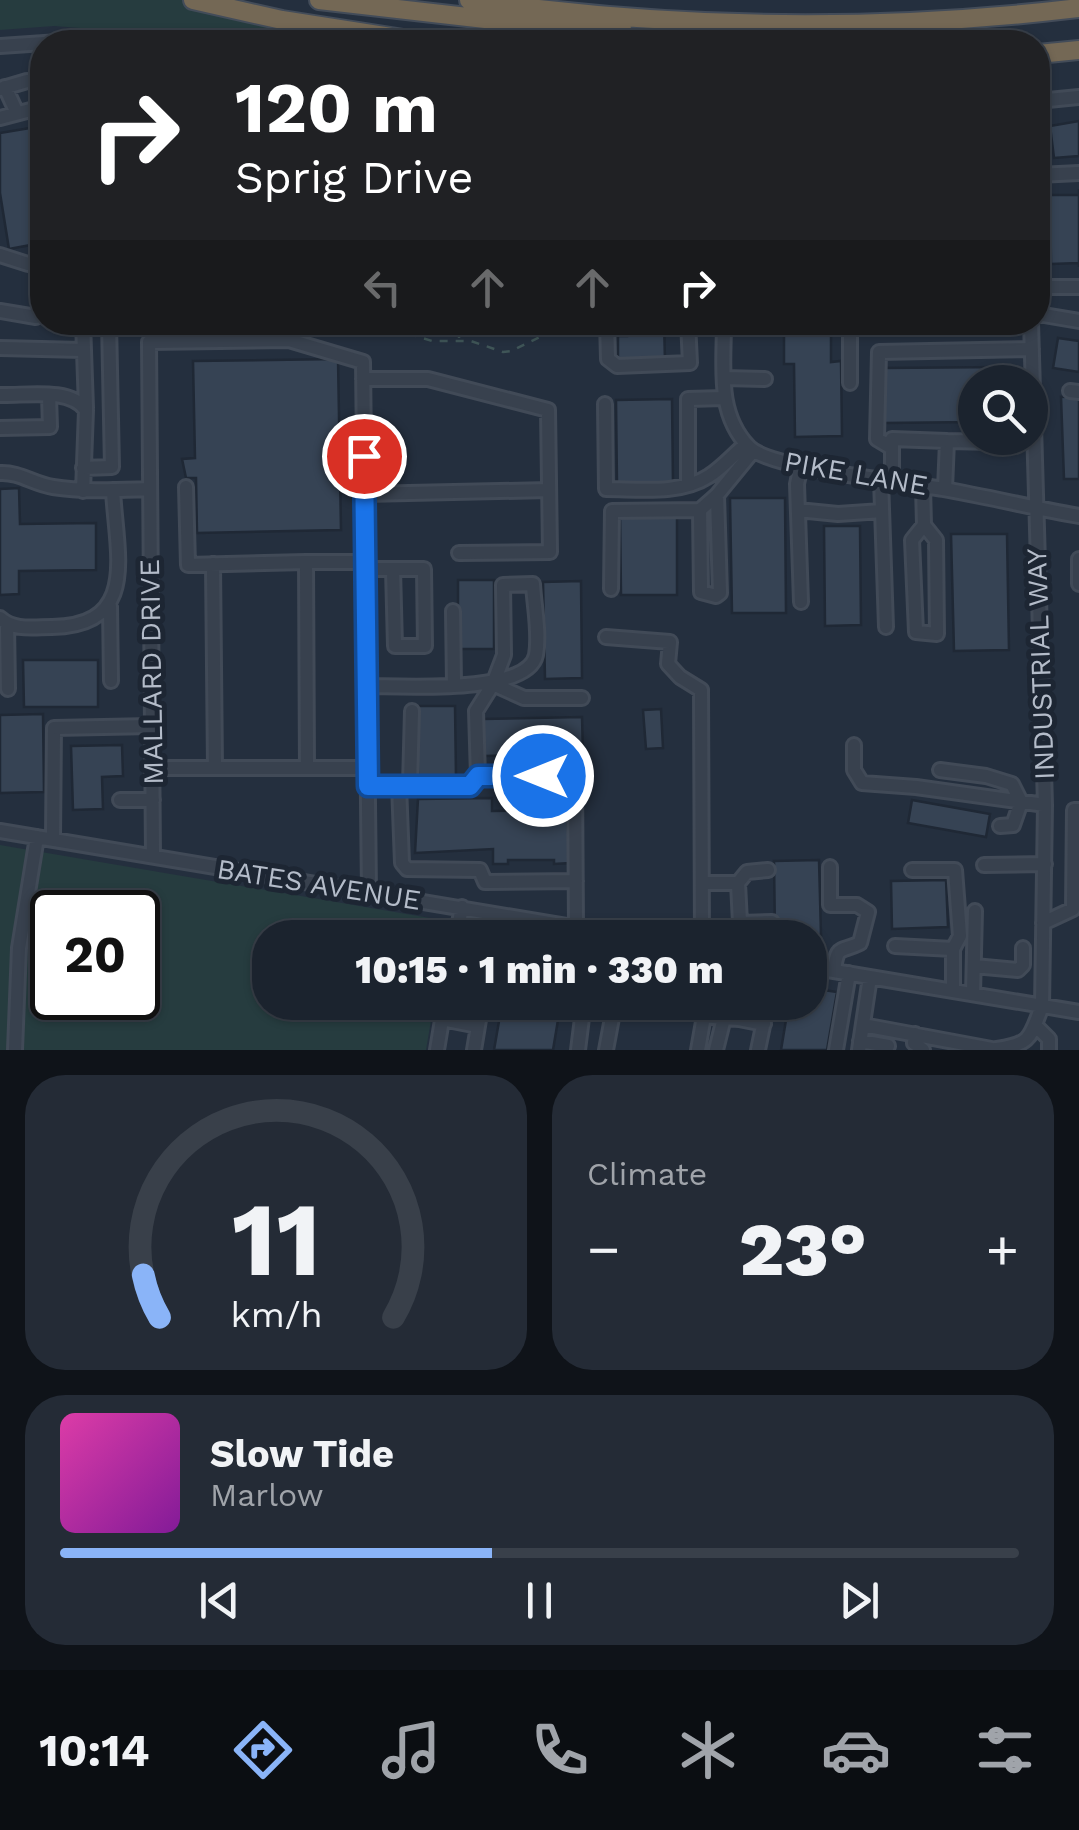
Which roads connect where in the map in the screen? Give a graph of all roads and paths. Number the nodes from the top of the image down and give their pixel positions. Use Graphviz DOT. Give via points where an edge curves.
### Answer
graph roads {
  1 [pos="194,0"];
  2 [pos="319,0"];
  3 [pos="469,0"];
  4 [pos="1079,8"];
  5 [pos="756,24"];
  6 [pos="346,30"];
  7 [pos="650,30"];
  8 [pos="684,30"];
  9 [pos="30,44"];
  10 [pos="0,46"];
  11 [pos="1079,50"];
  12 [pos="1050,53"];
  13 [pos="27,81"];
  14 [pos="3,88"];
  15 [pos="1079,97"];
  16 [pos="1050,100"];
  17 [pos="30,110"];
  18 [pos="16,113"];
  19 [pos="0,118"];
  20 [pos="1079,173"];
  21 [pos="1050,174"];
  22 [pos="0,254"];
  23 [pos="30,264"];
  24 [pos="1068,272"];
  25 [pos="1073,286"];
  26 [pos="0,311"];
  27 [pos="30,316"];
  28 [pos="1050,316"];
  29 [pos="1079,321"];
  30 [pos="84,335"];
  31 [pos="110,335"];
  32 [pos="415,335"];
  33 [pos="460,335"];
  34 [pos="548,335"];
  35 [pos="607,335"];
  36 [pos="689,335"];
  37 [pos="724,335"];
  38 [pos="850,335"];
  39 [pos="1031,335"];
  40 [pos="460,340"];
  41 [pos="0,348"];
  42 [pos="1032,349"];
  43 [pos="83,350"];
  44 [pos="724,378"];
  45 [pos="363,379"];
  46 [pos="765,379"];
  47 [pos="850,383"];
  48 [pos="0,395"];
  49 [pos="49,396"];
  50 [pos="724,398"];
  51 [pos="605,404"];
  52 [pos="86,410"];
  53 [pos="0,428"];
  54 [pos="946,441"];
  55 [pos="958,441"];
  56 [pos="749,447"];
  57 [pos="892,448"];
  58 [pos="800,465"];
  59 [pos="84,468"];
  60 [pos="0,473"];
  61 [pos="887,480"];
  62 [pos="688,484"];
  63 [pos="923,486"];
  64 [pos="149,488"];
  65 [pos="186,488"];
  66 [pos="945,489"];
  67 [pos="114,490"];
  68 [pos="550,490"];
  69 [pos="84,491"];
  70 [pos="364,494"];
  71 [pos="717,495"];
  72 [pos="1036,508"];
  73 [pos="700,510"];
  74 [pos="798,510"];
  75 [pos="882,511"];
  76 [pos="1079,516"];
  77 [pos="924,526"];
  78 [pos="459,553"];
  79 [pos="1079,559"];
  80 [pos="306,562"];
  81 [pos="213,564"];
  82 [pos="365,565"];
  83 [pos="394,569"];
  84 [pos="1079,584"];
  85 [pos="611,589"];
  86 [pos="800,602"];
  87 [pos="110,606"];
  88 [pos="453,611"];
  89 [pos="4,621"];
  90 [pos="886,627"];
  91 [pos="606,637"];
  92 [pos="111,681"];
  93 [pos="454,684"];
  94 [pos="493,684"];
  95 [pos="366,686"];
  96 [pos="8,690"];
  97 [pos="582,698"];
  98 [pos="412,711"];
  99 [pos="152,726"];
  100 [pos="854,745"];
  101 [pos="152,768"];
  102 [pos="215,768"];
  103 [pos="307,768"];
  104 [pos="368,768"];
  105 [pos="940,770"];
  106 [pos="478,776"];
  107 [pos="405,785"];
  108 [pos="368,786"];
  109 [pos="120,800"];
  110 [pos="153,800"];
  111 [pos="1021,802"];
  112 [pos="1044,805"];
  113 [pos="1079,810"];
  114 [pos="1000,826"];
  115 [pos="0,830"];
  116 [pos="37,837"];
  117 [pos="52,840"];
  118 [pos="153,856"];
  119 [pos="1076,860"];
  120 [pos="1045,864"];
  121 [pos="984,865"];
  122 [pos="830,867"];
  123 [pos="768,870"];
  124 [pos="912,870"];
  125 [pos="576,881"];
  126 [pos="738,882"];
  127 [pos="703,883"];
  128 [pos="368,892"];
  129 [pos="462,907"];
  130 [pos="1076,908"];
  131 [pos="976,910"];
  132 [pos="459,920"];
  133 [pos="536,920"];
  134 [pos="576,920"];
  135 [pos="702,920"];
  136 [pos="739,920"];
  137 [pos="1043,923"];
  138 [pos="895,946"];
  139 [pos="1023,948"];
  140 [pos="954,949"];
  141 [pos="974,966"];
  142 [pos="827,970"];
  143 [pos="834,971"];
  144 [pos="849,973"];
  145 [pos="870,977"];
  146 [pos="953,991"];
  147 [pos="973,994"];
  148 [pos="1042,1006"];
  149 [pos="1079,1012"];
  150 [pos="442,1020"];
  151 [pos="479,1020"];
  152 [pos="582,1020"];
  153 [pos="612,1020"];
  154 [pos="703,1020"];
  155 [pos="724,1020"];
  156 [pos="744,1020"];
  157 [pos="765,1020"];
  158 [pos="764,1024"];
  159 [pos="863,1025"];
  160 [pos="1035,1025"];
  161 [pos="478,1026"];
  162 [pos="915,1034"];
  163 [pos="860,1046"];
  164 [pos="888,1046"];
  165 [pos="15,1050"];
  166 [pos="437,1050"];
  167 [pos="474,1050"];
  168 [pos="578,1050"];
  169 [pos="606,1050"];
  170 [pos="698,1050"];
  171 [pos="716,1050"];
  172 [pos="758,1050"];
  173 [pos="836,1050"];
  174 [pos="922,1050"];
  175 [pos="997,1050"];
  176 [pos="1049,1050"];
  1 -- 6 [label="highway"];
  2 -- 7 [label="highway"];
  3 -- 5 [label="highway"];
  4 -- 5 [label="highway" via="954,20"];
  5 -- 8 [label="highway"];
  9 -- 10 [label="street"];
  11 -- 12 [label="highway"];
  13 -- 14 [label="street"];
  14 -- 18 [label="street"];
  15 -- 16 [label="street"];
  17 -- 18 [label="street"];
  18 -- 19 [label="street"];
  20 -- 21 [label="street"];
  22 -- 23 [label="street"];
  24 -- 25 [label="street"];
  26 -- 27 [label="street"];
  28 -- 29 [label="street"];
  30 -- 43 [label="street"];
  31 -- 59 [label="street" via="112,467"];
  32 -- 40 [label="path"];
  33 -- 40 [label="path"];
  34 -- 40 [label="path" via="511,351"];
  35 -- 36 [label="street" via="608,359 617,366 690,363"];
  37 -- 44 [label="street"];
  38 -- 47 [label="street"];
  39 -- 42 [label="street, INDUSTRIAL WAY"];
  41 -- 43 [label="street"];
  42 -- 57 [label="street" via="879,352 877,439"];
  42 -- 72 [label="street, INDUSTRIAL WAY"];
  43 -- 52 [label="street"];
  44 -- 46 [label="street"];
  44 -- 50 [label="street"];
  45 -- 64 [label="street, MALLARD DRIVE" via="363,362 289,340 150,342"];
  45 -- 68 [label="street" via="428,378 548,410"];
  45 -- 70 [label="street"];
  48 -- 49 [label="street"];
  49 -- 52 [label="street" via="80,402"];
  49 -- 53 [label="street" via="50,428"];
  50 -- 56 [label="street" via="728,417"];
  50 -- 62 [label="street" via="688,400"];
  51 -- 62 [label="street" via="606,489"];
  52 -- 59 [label="street"];
  54 -- 55 [label="street"];
  54 -- 57 [label="street" via="892,439"];
  54 -- 66 [label="street"];
  56 -- 58 [label="street, PIKE LANE"];
  56 -- 62 [label="street"];
  56 -- 71 [label="street"];
  57 -- 61 [label="street"];
  58 -- 61 [label="street, PIKE LANE"];
  58 -- 74 [label="street"];
  59 -- 69 [label="street"];
  60 -- 69 [label="street"];
  61 -- 63 [label="street, PIKE LANE"];
  61 -- 75 [label="street"];
  63 -- 66 [label="street, PIKE LANE"];
  63 -- 77 [label="street"];
  64 -- 67 [label="street"];
  64 -- 99 [label="street, MALLARD DRIVE"];
  65 -- 81 [label="street" via="188,564"];
  66 -- 72 [label="street, PIKE LANE"];
  67 -- 69 [label="street"];
  67 -- 87 [label="street" via="117,587"];
  68 -- 70 [label="street"];
  68 -- 78 [label="street" via="550,552"];
  70 -- 82 [label="street"];
  71 -- 73 [label="street"];
  71 -- 73 [label="street" via="716,596 701,592"];
  72 -- 76 [label="street, PIKE LANE"];
  72 -- 112 [label="street, INDUSTRIAL WAY"];
  73 -- 85 [label="street" via="612,511"];
  74 -- 75 [label="street"];
  74 -- 86 [label="street"];
  75 -- 90 [label="street"];
  77 -- 77 [label="street" via="936,540 936,634 916,632 912,540"];
  79 -- 84 [label="street"];
  80 -- 81 [label="street"];
  80 -- 82 [label="street"];
  80 -- 103 [label="street"];
  81 -- 102 [label="street"];
  82 -- 83 [label="street"];
  82 -- 95 [label="street"];
  83 -- 83 [label="street" via="395,646 424,646 424,569"];
  87 -- 89 [label="street" via="75,627 14,627"];
  87 -- 92 [label="street"];
  88 -- 93 [label="street"];
  89 -- 96 [label="street"];
  91 -- 127 [label="street" via="670,642 668,664 701,690"];
  93 -- 94 [label="street"];
  93 -- 95 [label="street"];
  94 -- 94 [label="street" via="526,670 536,657 533,584 503,585 504,655"];
  94 -- 97 [label="street" via="524,698"];
  94 -- 106 [label="street" via="476,711"];
  95 -- 104 [label="street"];
  98 -- 107 [label="street"];
  99 -- 101 [label="street, MALLARD DRIVE"];
  99 -- 117 [label="street" via="54,728"];
  100 -- 111 [label="street" via="862,783"];
  101 -- 102 [label="street"];
  101 -- 110 [label="street, MALLARD DRIVE"];
  102 -- 103 [label="street"];
  103 -- 104 [label="street"];
  104 -- 108 [label="street"];
  105 -- 111 [label="street" via="1005,781"];
  106 -- 107 [label="street" via="470,786"];
  106 -- 125 [label="street" via="576,776"];
  107 -- 108 [label="street"];
  107 -- 125 [label="street" via="407,869 480,870 484,882"];
  108 -- 128 [label="street"];
  109 -- 110 [label="street"];
  110 -- 118 [label="street, MALLARD DRIVE"];
  111 -- 112 [label="street"];
  111 -- 114 [label="street" via="1013,825"];
  112 -- 120 [label="street, INDUSTRIAL WAY"];
  113 -- 119 [label="street"];
  115 -- 116 [label="street, BATES AVENUE"];
  116 -- 117 [label="street, BATES AVENUE"];
  116 -- 165 [label="street" via="19,948"];
  117 -- 118 [label="street, BATES AVENUE"];
  118 -- 128 [label="street, BATES AVENUE"];
  119 -- 130 [label="street"];
  120 -- 121 [label="street"];
  120 -- 137 [label="street, INDUSTRIAL WAY"];
  122 -- 143 [label="street" via="830,906 857,905 868,912 863,938 842,947"];
  123 -- 126 [label="street" via="747,872"];
  124 -- 140 [label="street" via="956,870 960,936"];
  125 -- 134 [label="street"];
  126 -- 127 [label="street"];
  126 -- 136 [label="street"];
  127 -- 135 [label="street"];
  128 -- 129 [label="street, BATES AVENUE"];
  129 -- 132 [label="street"];
  129 -- 133 [label="street, BATES AVENUE"];
  130 -- 137 [label="street"];
  131 -- 141 [label="street"];
  137 -- 148 [label="street, INDUSTRIAL WAY"];
  138 -- 140 [label="street"];
  139 -- 141 [label="street" via="1018,970"];
  140 -- 146 [label="street"];
  141 -- 147 [label="street"];
  142 -- 143 [label="street"];
  143 -- 144 [label="street"];
  144 -- 145 [label="street"];
  144 -- 173 [label="street"];
  145 -- 146 [label="street"];
  145 -- 159 [label="street"];
  146 -- 147 [label="street"];
  147 -- 148 [label="street"];
  148 -- 149 [label="street"];
  148 -- 160 [label="street, INDUSTRIAL WAY"];
  150 -- 161 [label="street"];
  150 -- 166 [label="street"];
  151 -- 161 [label="street"];
  152 -- 168 [label="street"];
  153 -- 169 [label="street"];
  154 -- 170 [label="street"];
  155 -- 171 [label="street"];
  156 -- 158 [label="street"];
  157 -- 158 [label="street"];
  158 -- 172 [label="street"];
  159 -- 162 [label="street"];
  159 -- 163 [label="street"];
  160 -- 175 [label="street" via="1022,1045"];
  160 -- 176 [label="street" via="1050,1038"];
  161 -- 167 [label="street"];
  162 -- 174 [label="street"];
  162 -- 175 [label="street"];
  163 -- 164 [label="street"];
}
